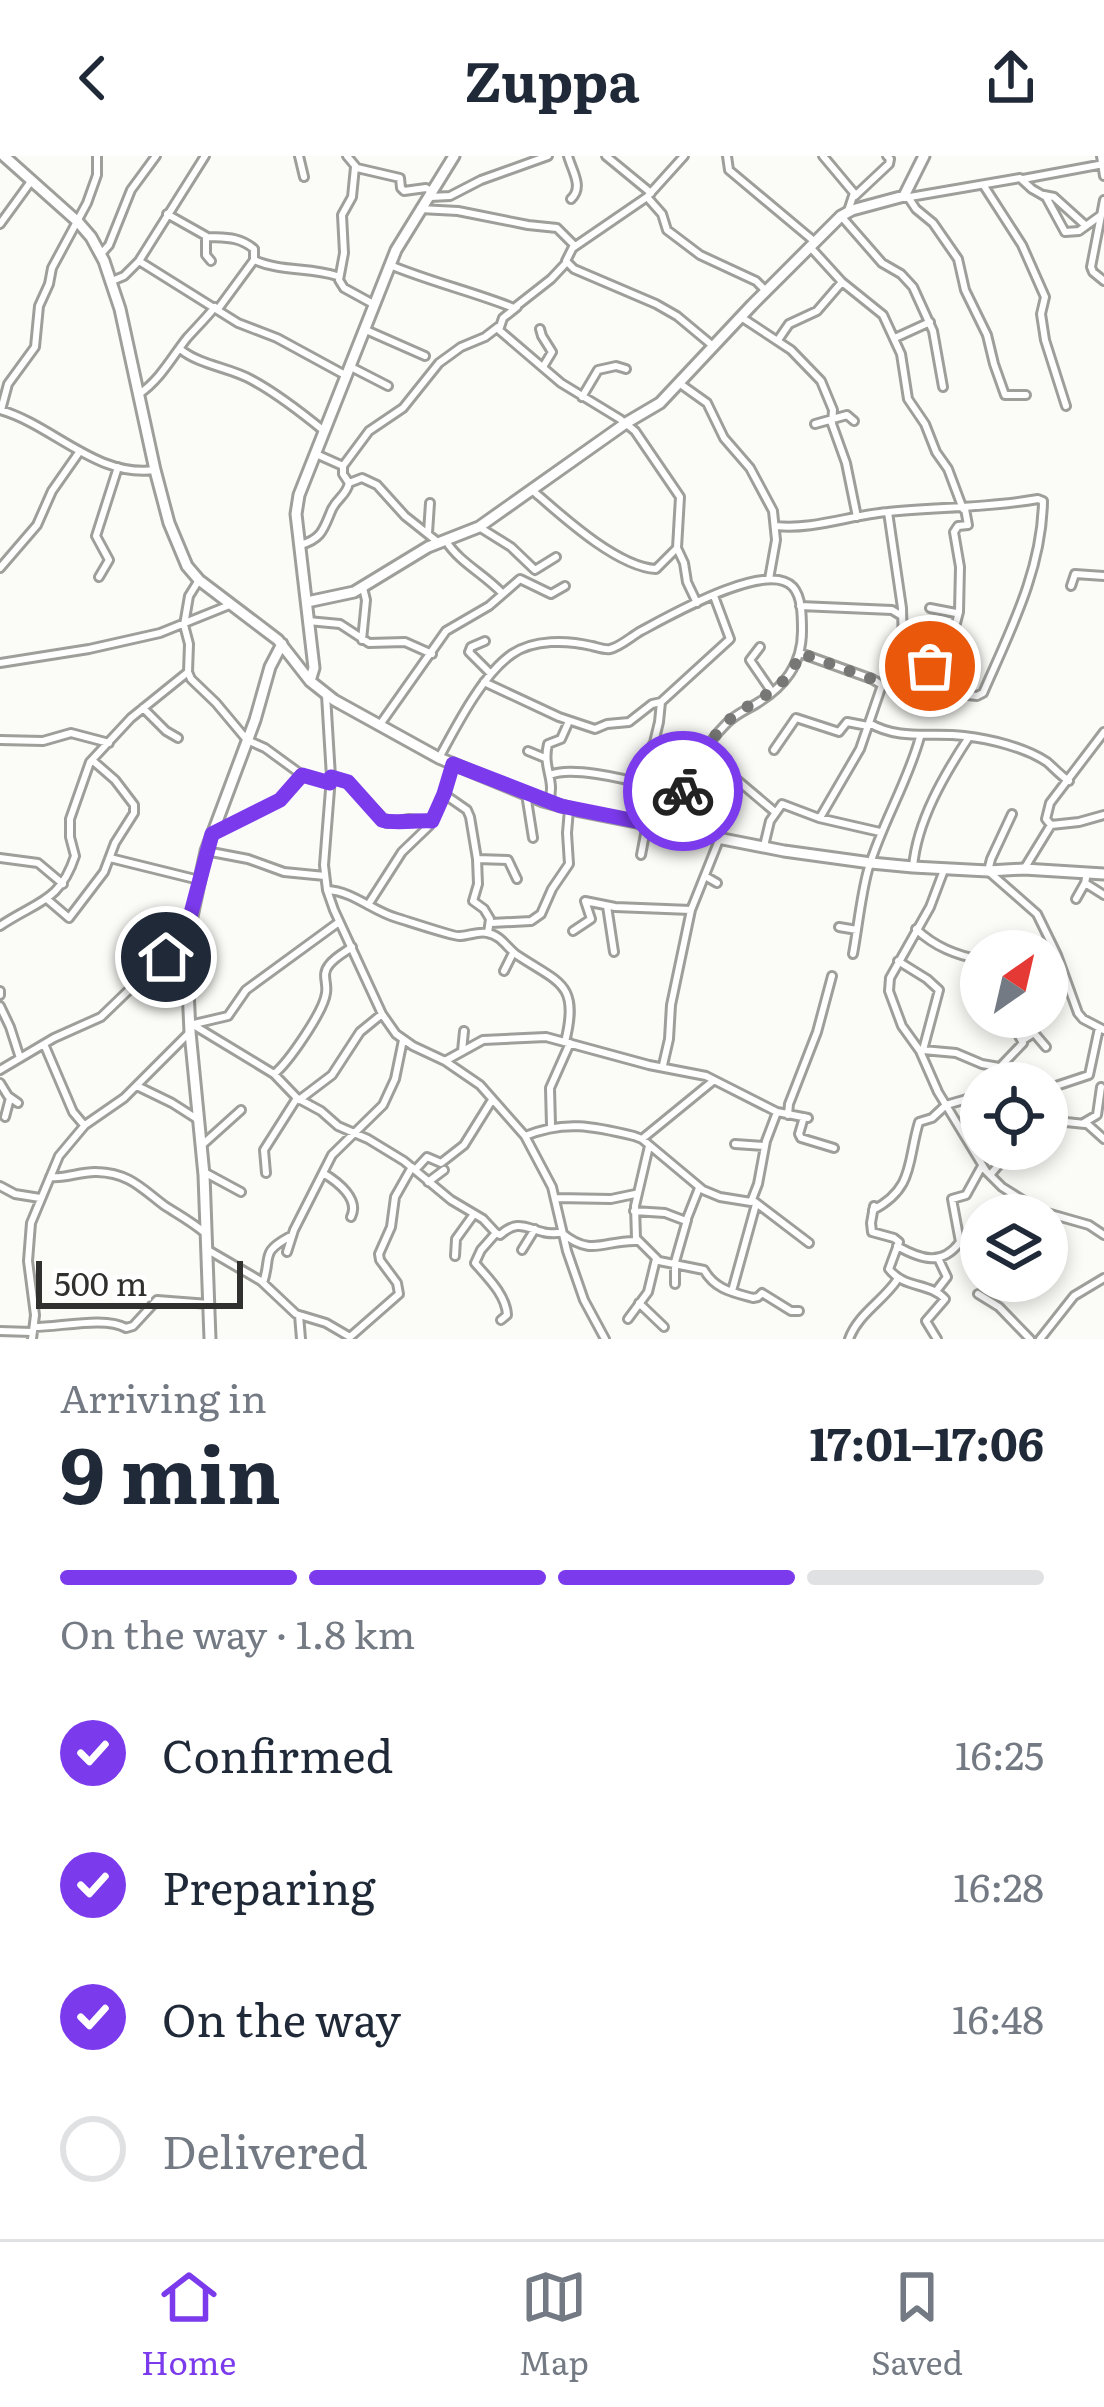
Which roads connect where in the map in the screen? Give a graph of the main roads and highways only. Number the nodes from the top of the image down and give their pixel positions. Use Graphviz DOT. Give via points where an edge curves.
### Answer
graph roads {
  1 [pos="4,156"];
  2 [pos="454,156"];
  3 [pos="925,156"];
  4 [pos="308,602"];
  5 [pos="282,644"];
  6 [pos="310,676"];
  7 [pos="1104,874"];
  8 [pos="210,1339"];
  1 -- 5 [label="main road" via="78,222 101,254 179,552 199,580"];
  2 -- 4 [label="main road" via="390,265 297,506"];
  3 -- 4 [label="main road" via="908,195 844,214 664,400 479,527 363,588"];
  4 -- 6 [label="main road"];
  5 -- 6 [label="main road"];
  5 -- 8 [label="main road" via="206,851 186,952"];
  6 -- 7 [label="main road" via="326,695 439,758 569,808 871,863"];
}
